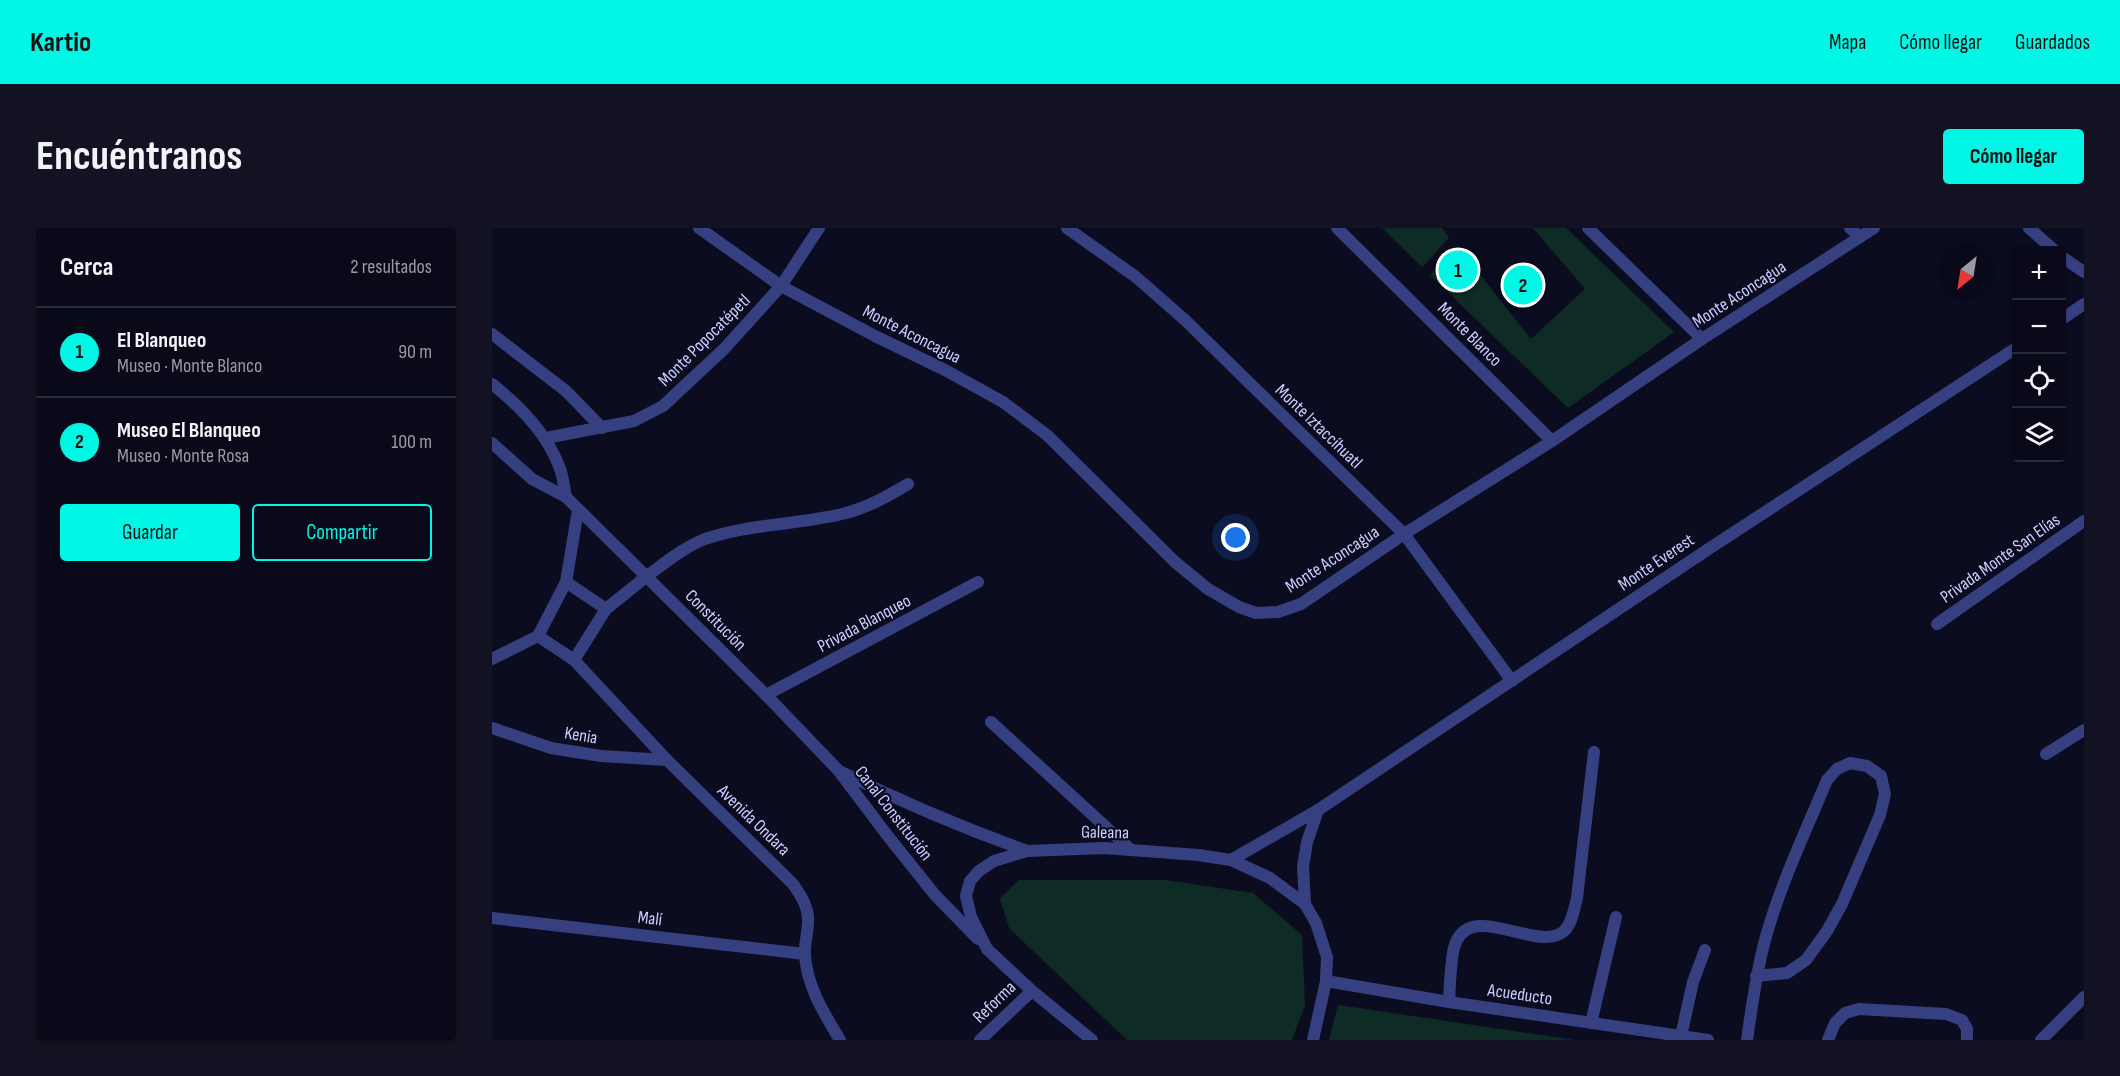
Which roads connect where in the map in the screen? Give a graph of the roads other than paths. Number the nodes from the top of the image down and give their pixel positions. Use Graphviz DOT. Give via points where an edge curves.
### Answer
graph roads {
  1 [pos="699,228"];
  2 [pos="819,228"];
  3 [pos="1067,228"];
  4 [pos="1337,228"];
  5 [pos="1588,228"];
  6 [pos="1850,228"];
  7 [pos="1874,228"];
  8 [pos="2029,228"];
  9 [pos="1860,237"];
  10 [pos="2049,246"];
  11 [pos="2066,259"];
  12 [pos="2084,272"];
  13 [pos="781,286"];
  14 [pos="2084,304"];
  15 [pos="2066,316"];
  16 [pos="492,334"];
  17 [pos="1702,339"];
  18 [pos="2012,351"];
  19 [pos="492,384"];
  20 [pos="602,428"];
  21 [pos="546,438"];
  22 [pos="1552,441"];
  23 [pos="492,443"];
  24 [pos="908,484"];
  25 [pos="566,497"];
  26 [pos="578,510"];
  27 [pos="2084,521"];
  28 [pos="1404,534"];
  29 [pos="646,576"];
  30 [pos="566,582"];
  31 [pos="978,582"];
  32 [pos="606,609"];
  33 [pos="1937,624"];
  34 [pos="538,636"];
  35 [pos="492,659"];
  36 [pos="574,660"];
  37 [pos="1512,681"];
  38 [pos="766,695"];
  39 [pos="991,722"];
  40 [pos="492,728"];
  41 [pos="2084,730"];
  42 [pos="1594,752"];
  43 [pos="2046,754"];
  44 [pos="667,760"];
  45 [pos="838,770"];
  46 [pos="1318,810"];
  47 [pos="1131,850"];
  48 [pos="1027,851"];
  49 [pos="1231,860"];
  50 [pos="1305,904"];
  51 [pos="1616,916"];
  52 [pos="492,918"];
  53 [pos="987,949"];
  54 [pos="1705,950"];
  55 [pos="805,954"];
  56 [pos="1756,976"];
  57 [pos="1326,981"];
  58 [pos="1032,991"];
  59 [pos="2084,997"];
  60 [pos="1449,1002"];
  61 [pos="1591,1023"];
  62 [pos="1681,1036"];
  63 [pos="840,1040"];
  64 [pos="980,1040"];
  65 [pos="1092,1040"];
  66 [pos="1313,1040"];
  67 [pos="1708,1040"];
  68 [pos="1747,1040"];
  69 [pos="1828,1040"];
  70 [pos="1967,1040"];
  71 [pos="2041,1040"];
  1 -- 13 [label="street, Monte Aconcagua"];
  2 -- 13 [label="street, Monte Popocatépetl"];
  3 -- 28 [label="street, Monte Iztaccíhuatl" via="1136,277 1185,320"];
  4 -- 22 [label="street, Monte Blanco"];
  5 -- 17 [label="street"];
  6 -- 9 [label="street"];
  7 -- 9 [label="street, Monte Aconcagua"];
  8 -- 10 [label="street"];
  9 -- 17 [label="street, Monte Aconcagua"];
  11 -- 12 [label="street"];
  13 -- 20 [label="street, Monte Popocatépetl" via="724,349 663,406 634,421"];
  13 -- 28 [label="street, Monte Aconcagua" via="1003,402 1047,435 1175,562 1239,608 1256,613 1278,612 1301,604"];
  14 -- 15 [label="street"];
  16 -- 20 [label="street" via="566,392"];
  17 -- 22 [label="street, Monte Aconcagua"];
  18 -- 37 [label="street, Monte Everest"];
  19 -- 21 [label="street"];
  20 -- 21 [label="street, Monte Popocatépetl"];
  21 -- 25 [label="street" via="560,467"];
  22 -- 28 [label="street, Monte Aconcagua"];
  23 -- 25 [label="street, Constitución" via="532,479"];
  24 -- 29 [label="street" via="876,503 845,513 740,529 703,540"];
  25 -- 26 [label="street, Constitución"];
  26 -- 29 [label="street, Constitución"];
  26 -- 30 [label="street"];
  27 -- 33 [label="street, Privada Monte San Elías"];
  28 -- 37 [label="street, Monte Iztaccíhuatl"];
  29 -- 32 [label="street"];
  29 -- 38 [label="street, Constitución"];
  30 -- 32 [label="street"];
  30 -- 34 [label="street"];
  31 -- 38 [label="street, Privada Blanqueo"];
  32 -- 36 [label="street"];
  34 -- 35 [label="street"];
  34 -- 36 [label="street, Avenida Ondara"];
  36 -- 44 [label="street, Avenida Ondara"];
  37 -- 46 [label="street, Monte Everest"];
  38 -- 45 [label="street, Constitución"];
  39 -- 47 [label="street"];
  40 -- 44 [label="street, Kenia" via="551,748"];
  41 -- 43 [label="street"];
  42 -- 60 [label="street" via="1577,898 1564,932 1551,938 1476,926 1463,931 1455,944"];
  44 -- 55 [label="street, Avenida Ondara" via="793,884 805,902 809,921"];
  45 -- 48 [label="street, Canal Constitución" via="900,802"];
  45 -- 53 [label="street, Canal Constitución" via="935,895"];
  46 -- 49 [label="street, Monte Everest"];
  46 -- 50 [label="street" via="1306,842"];
  47 -- 48 [label="street, Galeana"];
  47 -- 49 [label="street, Galeana"];
  48 -- 53 [label="street, Galeana" via="994,861 970,881 966,896 971,917"];
  49 -- 50 [label="street, Galeana" via="1270,878"];
  50 -- 57 [label="street, Galeana" via="1327,957"];
  51 -- 61 [label="street"];
  52 -- 55 [label="street, Malí"];
  53 -- 58 [label="street, Galeana"];
  54 -- 62 [label="street"];
  55 -- 63 [label="street, Avenida Ondara" via="810,984"];
  56 -- 56 [label="street" via="1777,900 1827,780 1850,762 1867,766 1881,776 1885,794 1842,904 1806,960 1787,973"];
  56 -- 68 [label="street"];
  57 -- 60 [label="street, Acueducto"];
  57 -- 66 [label="street, Galeana"];
  58 -- 64 [label="street, Reforma"];
  58 -- 65 [label="street, Galeana"];
  59 -- 71 [label="street"];
  60 -- 61 [label="street, Acueducto"];
  61 -- 62 [label="street, Acueducto"];
  62 -- 67 [label="street, Acueducto"];
  69 -- 70 [label="street" via="1835,1023 1845,1013 1859,1009 1946,1014 1962,1020"];
}
